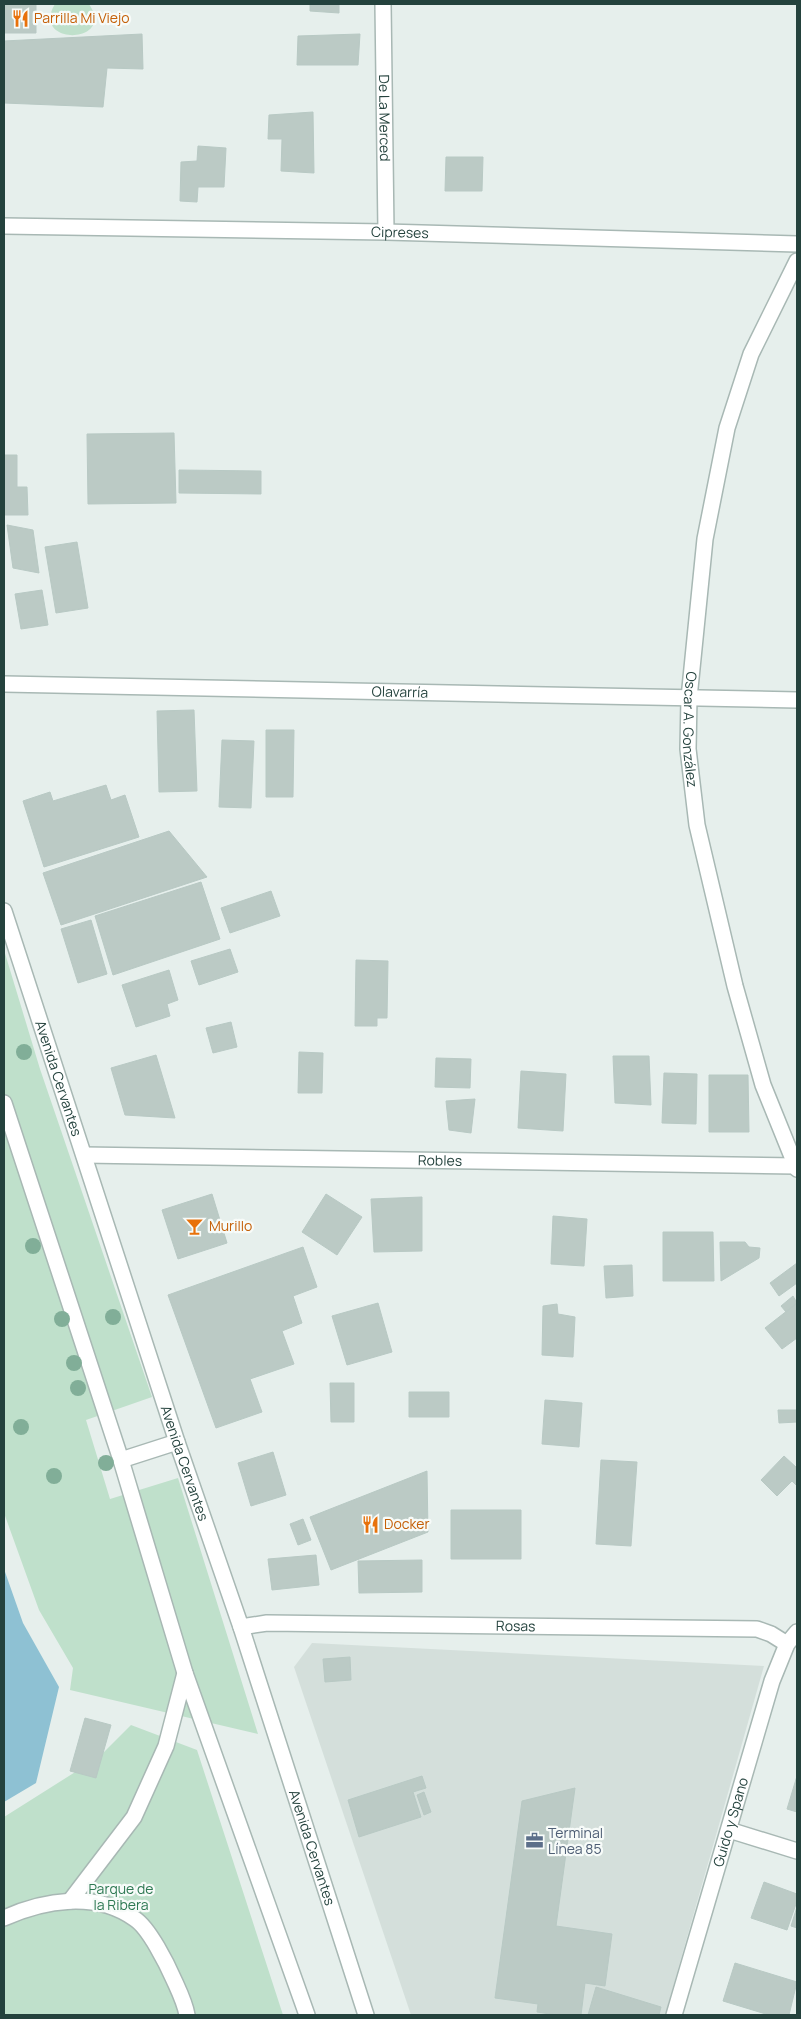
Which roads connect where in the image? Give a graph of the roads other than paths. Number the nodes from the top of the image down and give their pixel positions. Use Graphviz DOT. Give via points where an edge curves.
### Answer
graph roads {
  1 [pos="383,4"];
  2 [pos="4,226"];
  3 [pos="386,232"];
  4 [pos="797,244"];
  5 [pos="797,261"];
  6 [pos="4,684"];
  7 [pos="689,698"];
  8 [pos="797,700"];
  9 [pos="4,911"];
  10 [pos="4,1102"];
  11 [pos="84,1155"];
  12 [pos="796,1168"];
  13 [pos="177,1442"];
  14 [pos="121,1460"];
  15 [pos="241,1627"];
  16 [pos="797,1632"];
  17 [pos="787,1644"];
  18 [pos="185,1673"];
  19 [pos="729,1830"];
  20 [pos="797,1851"];
  21 [pos="70,1901"];
  22 [pos="4,1918"];
  23 [pos="187,2015"];
  24 [pos="307,2015"];
  25 [pos="366,2015"];
  26 [pos="674,2015"];
  1 -- 3 [label="street, De La Merced"];
  2 -- 3 [label="street, Cipreses"];
  3 -- 4 [label="street, Cipreses"];
  5 -- 7 [label="street, Oscar A. González" via="751,354 727,428 705,539"];
  6 -- 7 [label="street, Olavarría"];
  7 -- 8 [label="street, Olavarría"];
  7 -- 12 [label="street, Oscar A. González" via="688,749 699,835 762,1085"];
  9 -- 11 [label="street, Avenida Cervantes"];
  10 -- 14 [label="street"];
  11 -- 12 [label="street, Robles"];
  11 -- 13 [label="street, Avenida Cervantes"];
  13 -- 14 [label="street"];
  13 -- 15 [label="street, Avenida Cervantes"];
  14 -- 18 [label="street"];
  15 -- 17 [label="street, Rosas" via="266,1623 757,1628"];
  15 -- 25 [label="street, Avenida Cervantes"];
  16 -- 17 [label="street, Guido y Spano"];
  17 -- 19 [label="street, Guido y Spano" via="772,1681"];
  18 -- 21 [label="street" via="166,1746 134,1817"];
  18 -- 24 [label="street"];
  19 -- 20 [label="street"];
  19 -- 26 [label="street, Guido y Spano"];
  21 -- 22 [label="street" via="38,1905"];
  21 -- 23 [label="street" via="108,1904 137,1919 165,1959"];
}
